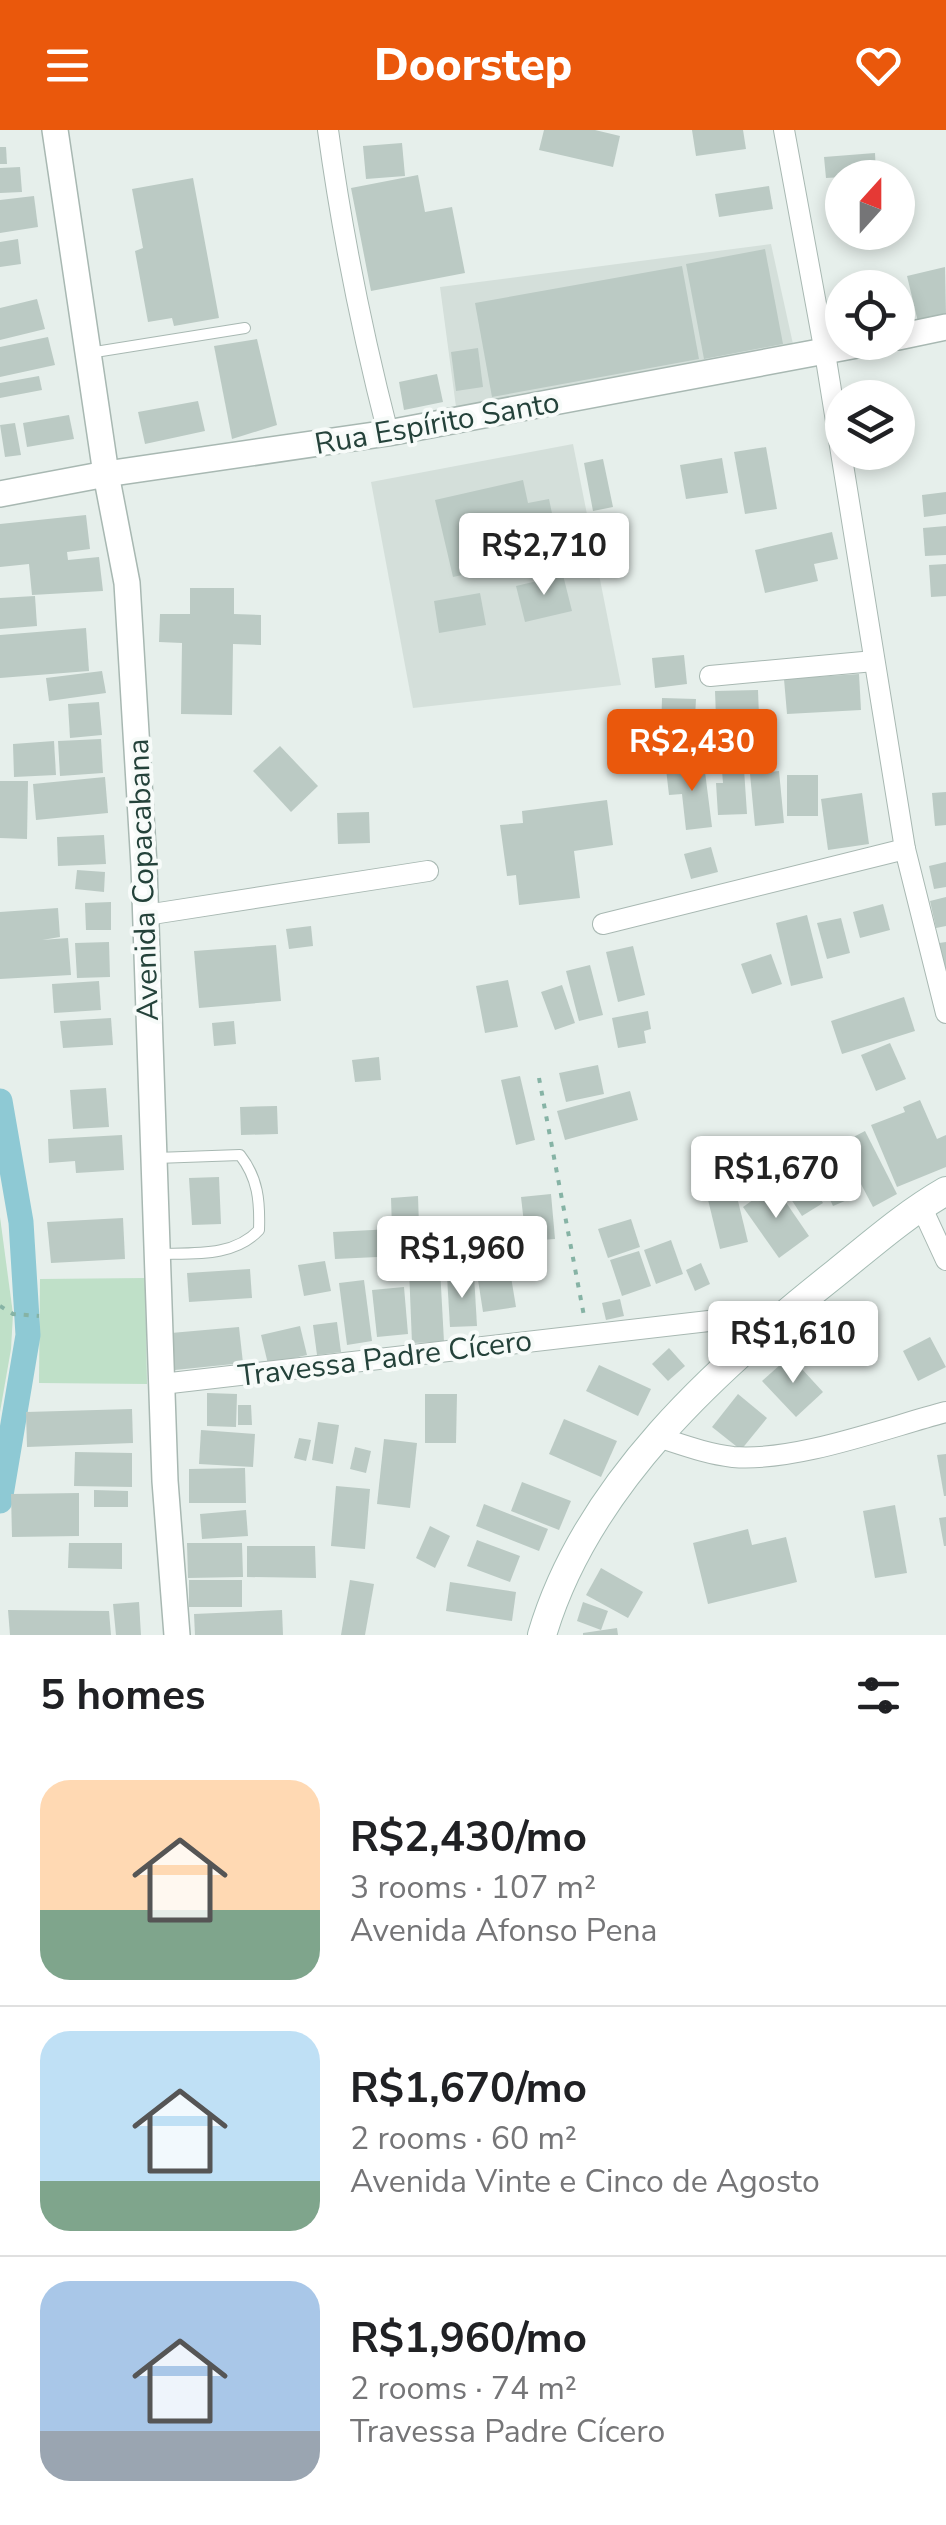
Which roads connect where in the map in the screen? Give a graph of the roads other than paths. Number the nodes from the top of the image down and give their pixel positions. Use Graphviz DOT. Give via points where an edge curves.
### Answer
graph roads {
  1 [pos="55,130"];
  2 [pos="328,130"];
  3 [pos="784,130"];
  4 [pos="946,327"];
  5 [pos="245,328"];
  6 [pos="915,333"];
  7 [pos="824,353"];
  8 [pos="88,354"];
  9 [pos="388,433"];
  10 [pos="106,474"];
  11 [pos="0,494"];
  12 [pos="874,661"];
  13 [pos="710,676"];
  14 [pos="906,850"];
  15 [pos="428,871"];
  16 [pos="146,916"];
  17 [pos="602,924"];
  18 [pos="946,1013"];
  19 [pos="156,1158"];
  20 [pos="946,1191"];
  21 [pos="920,1206"];
  22 [pos="159,1254"];
  23 [pos="946,1260"];
  24 [pos="787,1312"];
  25 [pos="162,1384"];
  26 [pos="946,1412"];
  27 [pos="658,1437"];
  28 [pos="176,1635"];
  29 [pos="542,1635"];
  1 -- 8 [label="street, Avenida Copacabana"];
  2 -- 9 [label="street" via="354,296"];
  3 -- 7 [label="street"];
  4 -- 6 [label="street"];
  5 -- 8 [label="lane"];
  7 -- 9 [label="street, Rua Espírito Santo"];
  7 -- 12 [label="street"];
  8 -- 10 [label="street, Avenida Copacabana"];
  9 -- 10 [label="street, Rua Espírito Santo"];
  10 -- 11 [label="street, Rua Espírito Santo"];
  10 -- 16 [label="street, Avenida Copacabana" via="127,583"];
  12 -- 13 [label="street"];
  12 -- 14 [label="street"];
  14 -- 17 [label="street"];
  14 -- 18 [label="street"];
  15 -- 16 [label="street"];
  16 -- 19 [label="street, Avenida Copacabana"];
  19 -- 22 [label="street, Avenida Copacabana"];
  19 -- 22 [label="lane" via="240,1154 253,1172 260,1203 259,1230 245,1245"];
  20 -- 21 [label="main road"];
  21 -- 23 [label="street"];
  21 -- 24 [label="main road"];
  22 -- 25 [label="street, Avenida Copacabana"];
  24 -- 25 [label="street, Travessa Padre Cícero"];
  24 -- 27 [label="main road"];
  25 -- 28 [label="street, Avenida Copacabana"];
  26 -- 27 [label="street" via="760,1456 712,1453"];
  27 -- 29 [label="main road" via="586,1532"];
}
